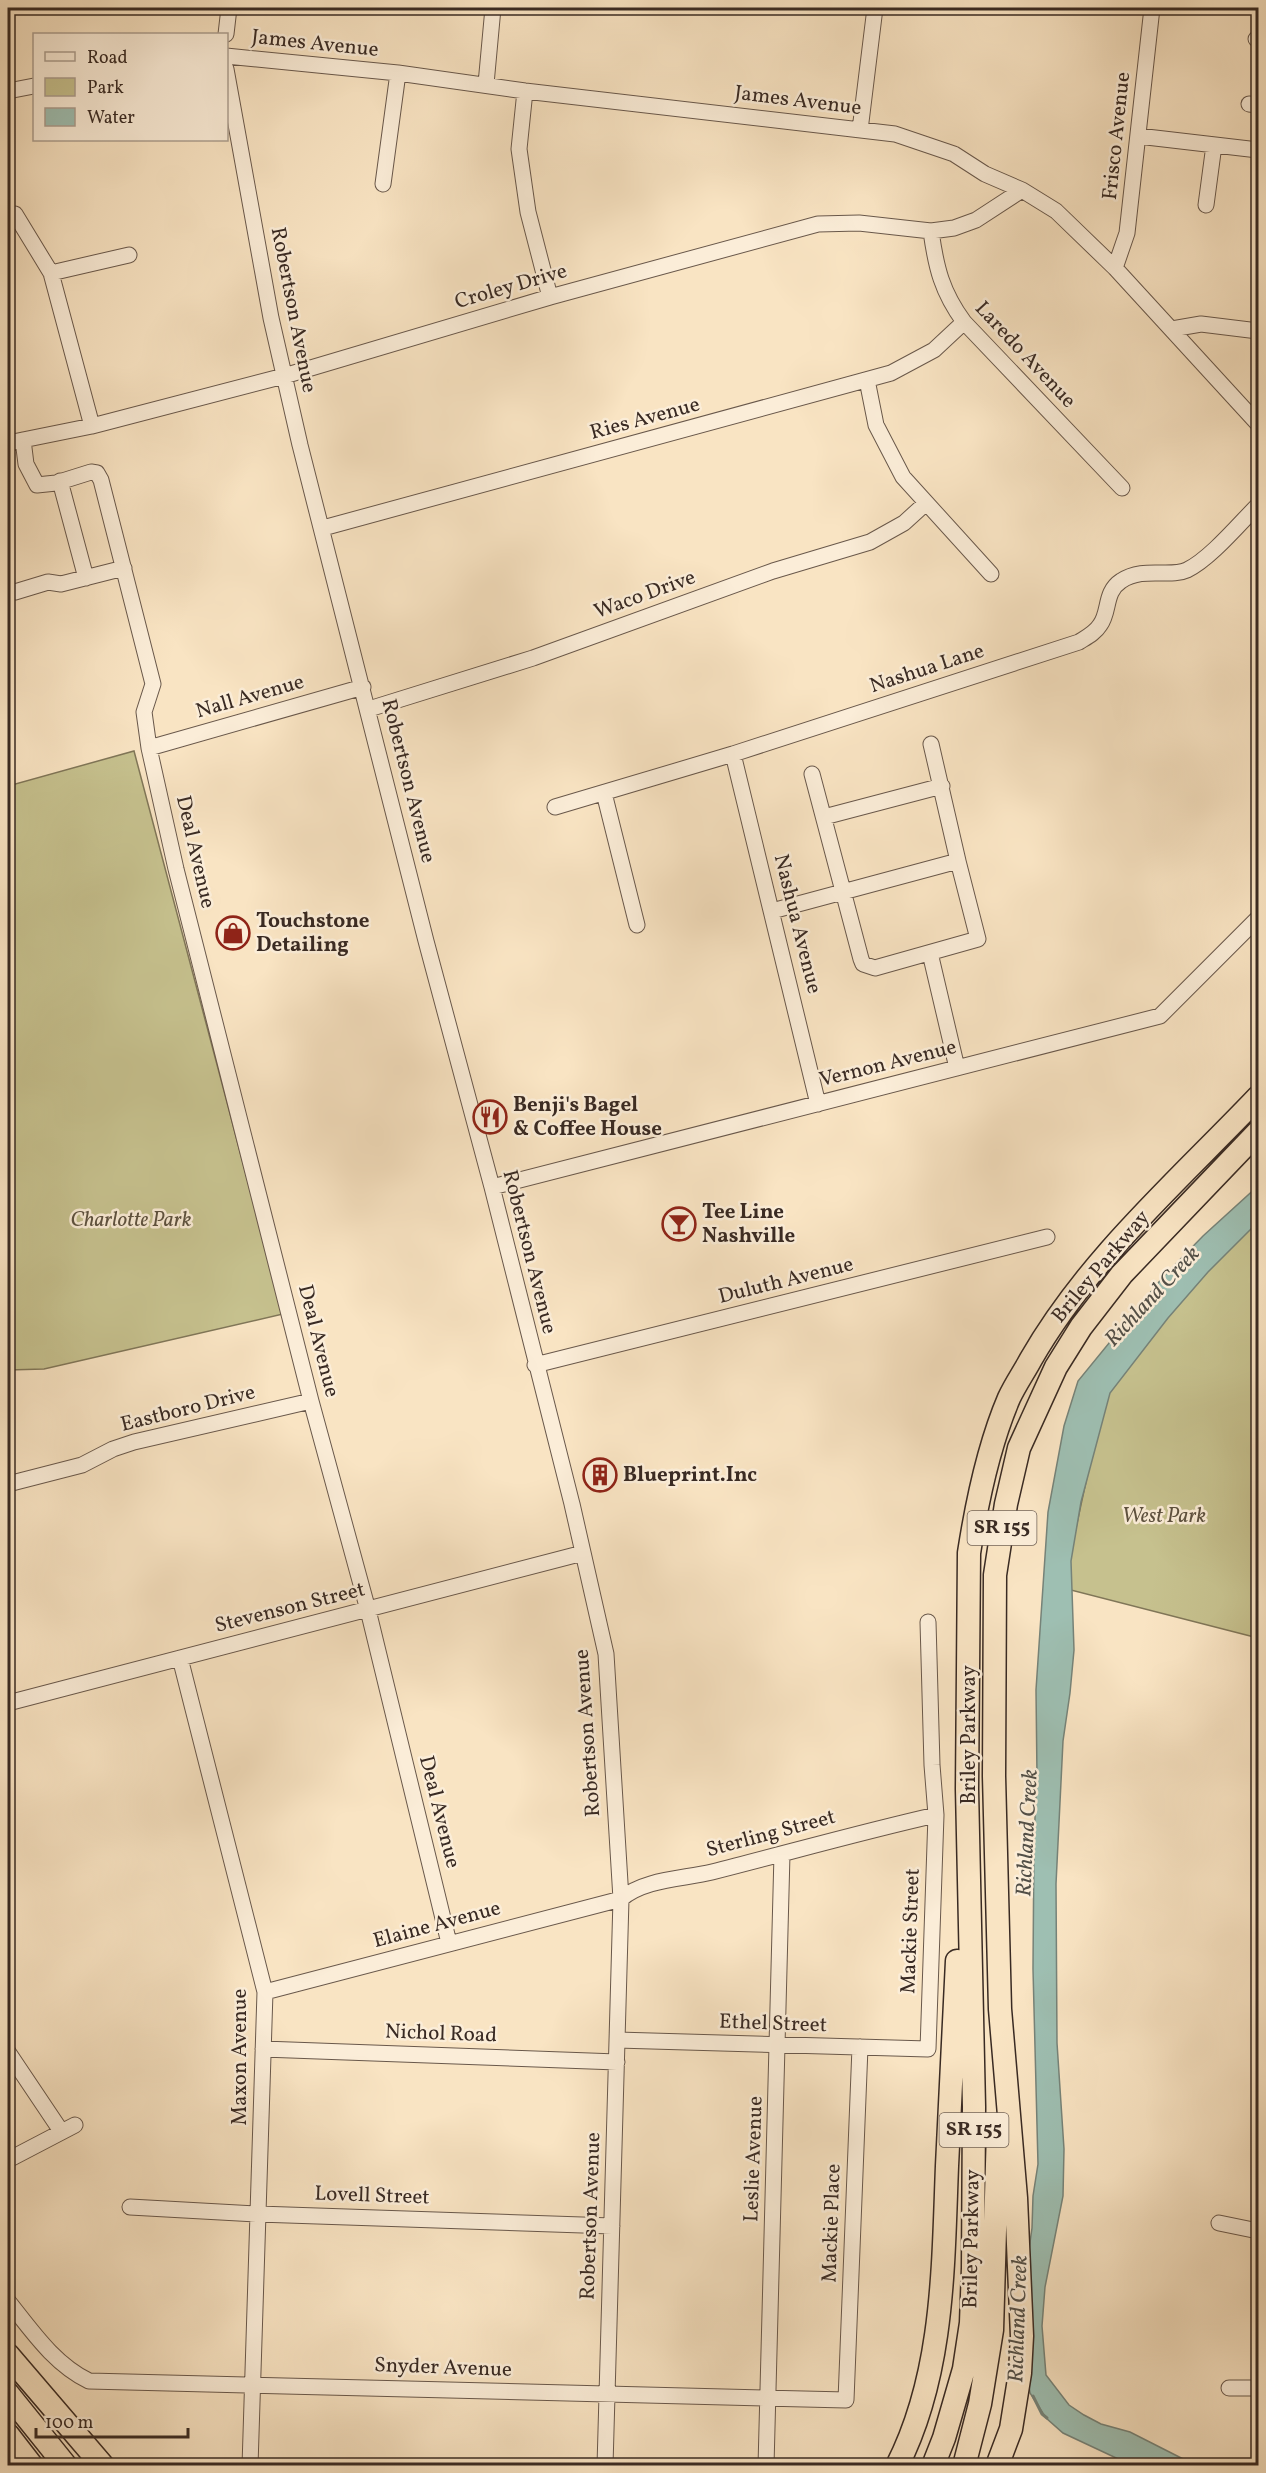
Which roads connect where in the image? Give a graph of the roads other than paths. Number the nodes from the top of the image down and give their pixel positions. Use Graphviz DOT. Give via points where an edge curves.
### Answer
graph roads {
  1 [pos="229,8"];
  2 [pos="493,8"];
  3 [pos="875,8"];
  4 [pos="1152,8"];
  5 [pos="226,33"];
  6 [pos="228,56"];
  7 [pos="398,73"];
  8 [pos="228,80"];
  9 [pos="486,84"];
  10 [pos="33,86"];
  11 [pos="8,91"];
  12 [pos="525,91"];
  13 [pos="860,129"];
  14 [pos="1138,136"];
  15 [pos="1214,145"];
  16 [pos="1258,150"];
  17 [pos="383,184"];
  18 [pos="1022,190"];
  19 [pos="1206,205"];
  20 [pos="15,214"];
  21 [pos="931,231"];
  22 [pos="129,255"];
  23 [pos="1115,268"];
  24 [pos="51,273"];
  25 [pos="550,297"];
  26 [pos="964,322"];
  27 [pos="1172,329"];
  28 [pos="1258,331"];
  29 [pos="284,376"];
  30 [pos="867,380"];
  31 [pos="1258,424"];
  32 [pos="92,426"];
  33 [pos="23,440"];
  34 [pos="8,443"];
  35 [pos="60,481"];
  36 [pos="1122,489"];
  37 [pos="926,503"];
  38 [pos="1258,505"];
  39 [pos="323,528"];
  40 [pos="124,568"];
  41 [pos="991,574"];
  42 [pos="86,578"];
  43 [pos="15,592"];
  44 [pos="363,687"];
  45 [pos="369,709"];
  46 [pos="931,744"];
  47 [pos="149,748"];
  48 [pos="734,754"];
  49 [pos="812,774"];
  50 [pos="942,786"];
  51 [pos="604,793"];
  52 [pos="555,807"];
  53 [pos="824,818"];
  54 [pos="958,861"];
  55 [pos="844,891"];
  56 [pos="772,911"];
  57 [pos="1258,918"];
  58 [pos="637,925"];
  59 [pos="930,953"];
  60 [pos="957,1068"];
  61 [pos="1258,1097"];
  62 [pos="818,1104"];
  63 [pos="1258,1132"];
  64 [pos="492,1187"];
  65 [pos="1047,1237"];
  66 [pos="536,1365"];
  67 [pos="311,1401"];
  68 [pos="8,1484"];
  69 [pos="583,1553"];
  70 [pos="369,1610"];
  71 [pos="928,1622"];
  72 [pos="180,1658"];
  73 [pos="8,1703"];
  74 [pos="967,1789"];
  75 [pos="936,1815"];
  76 [pos="782,1854"];
  77 [pos="621,1899"];
  78 [pos="449,1943"];
  79 [pos="265,1992"];
  80 [pos="999,2009"];
  81 [pos="617,2040"];
  82 [pos="779,2044"];
  83 [pos="860,2047"];
  84 [pos="263,2049"];
  85 [pos="928,2049"];
  86 [pos="8,2052"];
  87 [pos="617,2062"];
  88 [pos="8,2160"];
  89 [pos="130,2207"];
  90 [pos="258,2214"];
  91 [pos="1219,2223"];
  92 [pos="612,2226"];
  93 [pos="1258,2231"];
  94 [pos="8,2301"];
  95 [pos="8,2355"];
  96 [pos="252,2384"];
  97 [pos="1229,2388"];
  98 [pos="1258,2388"];
  99 [pos="8,2394"];
  100 [pos="606,2394"];
  101 [pos="767,2397"];
  102 [pos="846,2400"];
  103 [pos="8,2436"];
  104 [pos="8,2449"];
  105 [pos="20,2466"];
  106 [pos="32,2466"];
  107 [pos="66,2466"];
  108 [pos="103,2466"];
  109 [pos="250,2466"];
  110 [pos="605,2466"];
  111 [pos="766,2466"];
  112 [pos="897,2466"];
  113 [pos="933,2466"];
  114 [pos="964,2466"];
  115 [pos="997,2466"];
  1 -- 5 [label="street"];
  2 -- 9 [label="street"];
  3 -- 13 [label="street"];
  4 -- 14 [label="street, Frisco Avenue"];
  6 -- 7 [label="street, James Avenue"];
  7 -- 9 [label="street, James Avenue"];
  7 -- 17 [label="street"];
  8 -- 29 [label="street, Robertson Avenue"];
  9 -- 12 [label="street, James Avenue"];
  10 -- 11 [label="street"];
  12 -- 13 [label="street, James Avenue"];
  12 -- 25 [label="street" via="519,149 528,212"];
  13 -- 18 [label="street, James Avenue" via="895,134 954,154 985,174"];
  14 -- 15 [label="street"];
  14 -- 23 [label="street, Frisco Avenue" via="1127,233"];
  15 -- 16 [label="street"];
  15 -- 19 [label="street"];
  18 -- 21 [label="street, Croley Drive" via="976,220"];
  18 -- 23 [label="street, James Avenue" via="1056,211"];
  20 -- 24 [label="street"];
  21 -- 25 [label="street, Croley Drive" via="859,223 818,224"];
  21 -- 26 [label="street, Laredo Avenue" via="935,266 951,304"];
  22 -- 24 [label="street"];
  23 -- 27 [label="street, James Avenue"];
  24 -- 32 [label="street"];
  25 -- 29 [label="street, Croley Drive"];
  26 -- 30 [label="street, Ries Avenue" via="934,350 910,365"];
  26 -- 36 [label="street, Laredo Avenue"];
  27 -- 28 [label="street" via="1201,324"];
  27 -- 31 [label="street, James Avenue"];
  29 -- 32 [label="street, Croley Drive"];
  29 -- 39 [label="street, Robertson Avenue"];
  30 -- 37 [label="street" via="876,425 903,477"];
  30 -- 39 [label="street, Ries Avenue"];
  32 -- 33 [label="street, Croley Drive"];
  33 -- 34 [label="street, Croley Drive"];
  33 -- 35 [label="street" via="27,464 37,485"];
  35 -- 40 [label="street, Deal Avenue" via="97,473"];
  35 -- 42 [label="street"];
  37 -- 41 [label="street"];
  37 -- 45 [label="street, Waco Drive" via="904,523 870,542 773,571 533,658"];
  38 -- 48 [label="street, Nashua Lane" via="1186,571 1135,574 1119,582 1107,597 1102,623 1079,642"];
  39 -- 44 [label="street, Robertson Avenue"];
  40 -- 42 [label="street"];
  40 -- 47 [label="street, Deal Avenue" via="153,684 144,712"];
  42 -- 43 [label="street" via="61,584 48,582"];
  44 -- 45 [label="street, Robertson Avenue"];
  44 -- 47 [label="street, Nall Avenue"];
  45 -- 64 [label="street, Robertson Avenue"];
  46 -- 50 [label="street"];
  47 -- 67 [label="street, Deal Avenue"];
  48 -- 51 [label="street, Nashua Lane"];
  48 -- 56 [label="street, Nashua Avenue"];
  49 -- 53 [label="street"];
  50 -- 53 [label="street"];
  50 -- 54 [label="street"];
  51 -- 52 [label="street, Nashua Lane"];
  51 -- 58 [label="street"];
  53 -- 55 [label="street"];
  54 -- 55 [label="street"];
  54 -- 59 [label="street" via="978,939"];
  55 -- 56 [label="street"];
  55 -- 59 [label="street" via="864,964 875,968"];
  56 -- 62 [label="street, Nashua Avenue"];
  57 -- 60 [label="street, Vernon Avenue" via="1160,1016"];
  59 -- 60 [label="street"];
  60 -- 62 [label="street, Vernon Avenue"];
  61 -- 74 [label="highway, Briley Parkway / SR 155" via="1114,1245 1068,1300 1009,1397 990,1451 969,1553"];
  62 -- 64 [label="street, Vernon Avenue"];
  63 -- 80 [label="highway, Briley Parkway / SR 155" via="1122,1275 1081,1327 1056,1367 1019,1448 995,1575"];
  64 -- 66 [label="street, Robertson Avenue"];
  65 -- 66 [label="street, Duluth Avenue"];
  66 -- 69 [label="street, Robertson Avenue"];
  67 -- 68 [label="street, Eastboro Drive" via="134,1442 82,1465"];
  67 -- 70 [label="street, Deal Avenue"];
  69 -- 70 [label="street, Stevenson Street"];
  69 -- 77 [label="street, Robertson Avenue" via="606,1654"];
  70 -- 72 [label="street, Stevenson Street"];
  70 -- 78 [label="street, Deal Avenue"];
  71 -- 75 [label="street, Mackie Street"];
  72 -- 73 [label="street, Stevenson Street"];
  72 -- 79 [label="street, Maxon Avenue"];
  74 -- 112 [label="highway" via="943,2272 923,2402"];
  74 -- 113 [label="highway, Briley Parkway / SR 155" via="974,2107 971,2323 964,2369"];
  75 -- 76 [label="street, Sterling Street"];
  75 -- 85 [label="street, Mackie Street"];
  76 -- 77 [label="street, Sterling Street" via="634,1888"];
  76 -- 82 [label="street, Leslie Avenue"];
  77 -- 78 [label="street, Elaine Avenue"];
  77 -- 81 [label="street, Robertson Avenue"];
  78 -- 79 [label="street, Elaine Avenue"];
  79 -- 84 [label="street, Maxon Avenue"];
  80 -- 114 [label="highway" via="992,2330 980,2404"];
  80 -- 115 [label="highway, Briley Parkway / SR 155" via="1016,2198 1022,2336 1011,2429"];
  81 -- 82 [label="street, Ethel Street"];
  81 -- 87 [label="street, Robertson Avenue"];
  82 -- 83 [label="street, Ethel Street"];
  82 -- 101 [label="street, Leslie Avenue"];
  83 -- 85 [label="street, Ethel Street"];
  83 -- 102 [label="street, Mackie Place"];
  84 -- 87 [label="street, Nichol Road"];
  84 -- 90 [label="street, Maxon Avenue"];
  86 -- 88 [label="street" via="68,2128"];
  87 -- 92 [label="street, Robertson Avenue"];
  89 -- 90 [label="street, Lovell Street"];
  90 -- 92 [label="street, Lovell Street"];
  90 -- 96 [label="street, Maxon Avenue"];
  91 -- 93 [label="street"];
  92 -- 100 [label="street, Robertson Avenue"];
  94 -- 96 [label="street, Snyder Avenue" via="70,2372 89,2381"];
  95 -- 108 [label="highway"];
  96 -- 100 [label="street, Snyder Avenue"];
  96 -- 109 [label="street, Maxon Avenue"];
  97 -- 98 [label="street"];
  99 -- 107 [label="highway"];
  100 -- 101 [label="street, Snyder Avenue"];
  100 -- 110 [label="street, Robertson Avenue"];
  101 -- 102 [label="street, Snyder Avenue"];
  101 -- 111 [label="street, Leslie Avenue"];
  103 -- 106 [label="highway"];
  104 -- 105 [label="highway"];
}
